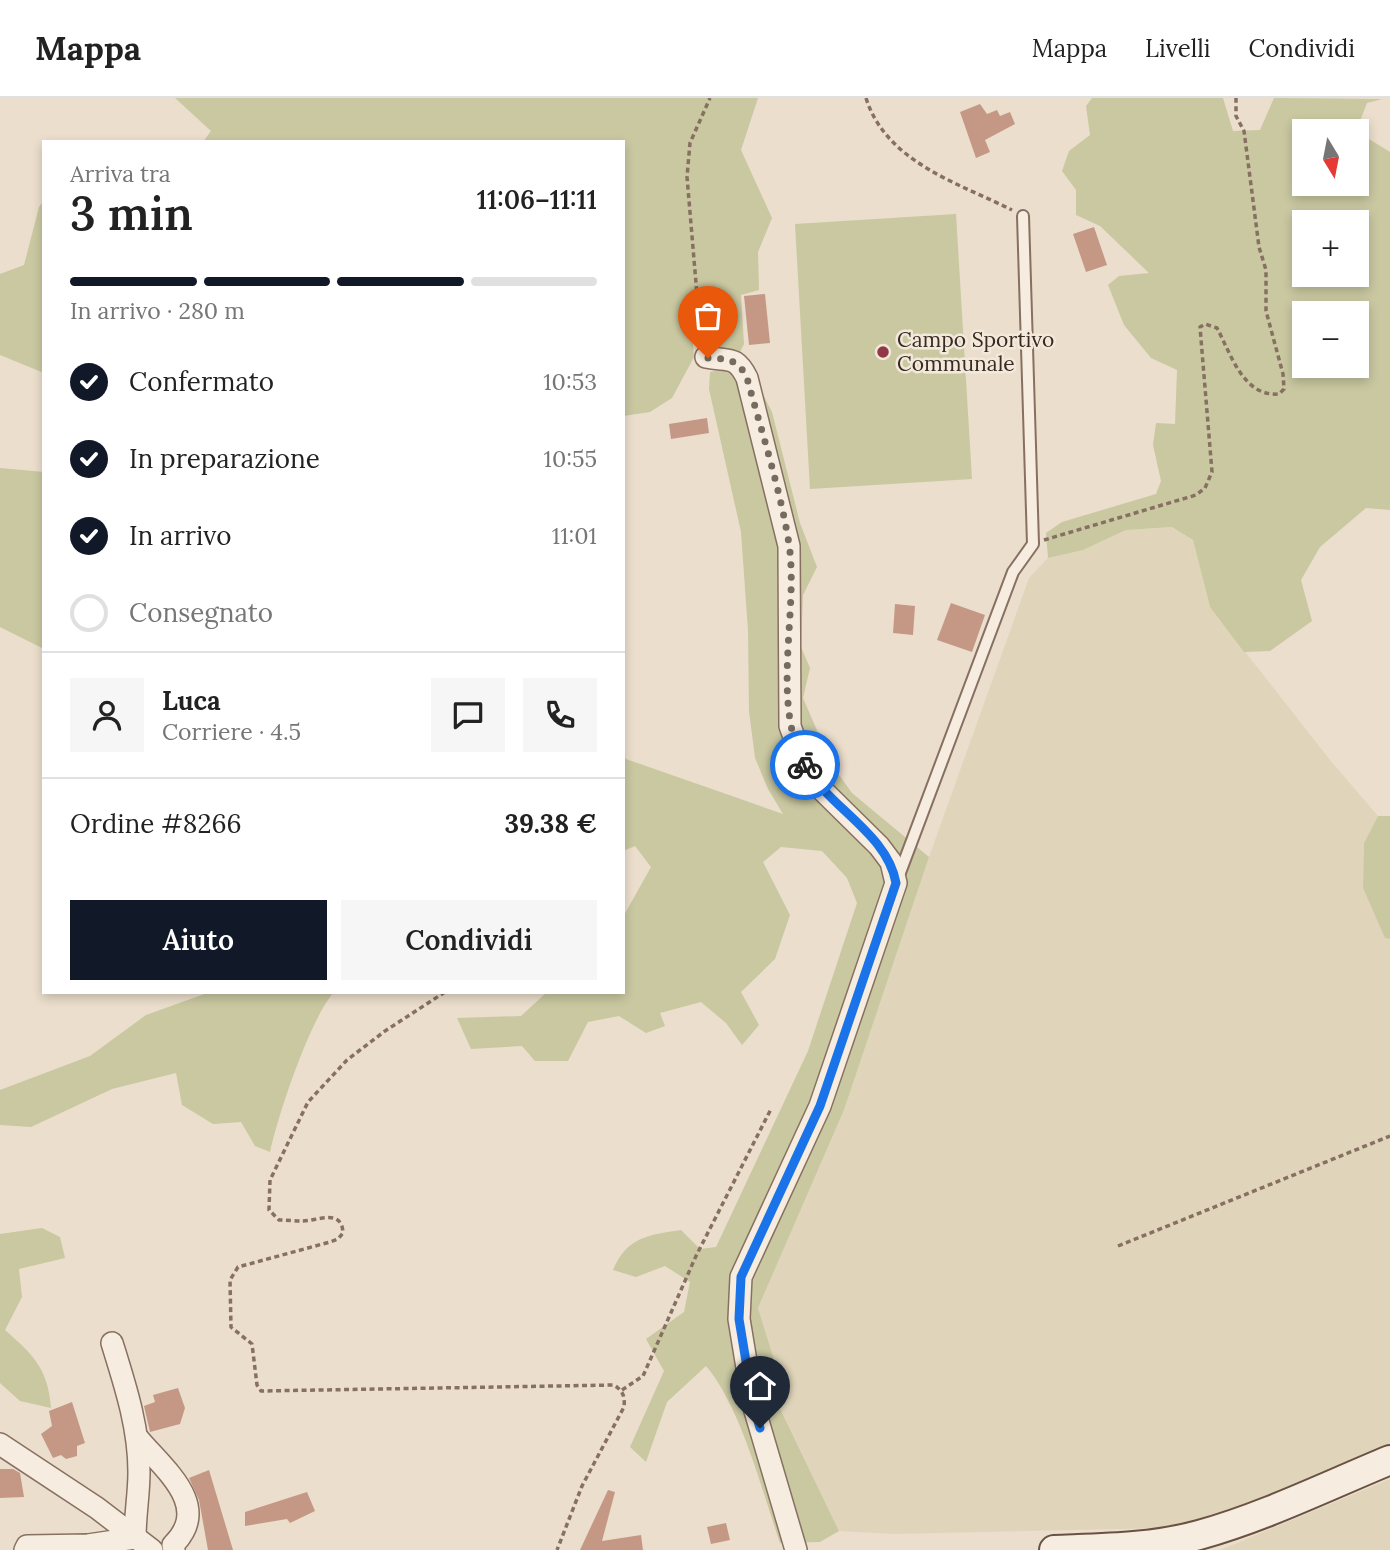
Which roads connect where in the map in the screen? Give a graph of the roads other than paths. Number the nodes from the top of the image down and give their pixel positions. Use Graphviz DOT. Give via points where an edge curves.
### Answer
graph roads {
  1 [pos="1023,216"];
  2 [pos="715,358"];
  3 [pos="896,883"];
  4 [pos="111,1343"];
  5 [pos="137,1437"];
  6 [pos="0,1444"];
  7 [pos="1390,1460"];
  8 [pos="144,1544"];
  9 [pos="25,1550"];
  10 [pos="174,1550"];
  11 [pos="796,1550"];
  12 [pos="1054,1550"];
  1 -- 3 [label="lane" via="1032,544 1013,572"];
  2 -- 3 [label="street" via="741,367 747,378 789,546 790,726 815,783 879,846 891,862"];
  3 -- 11 [label="street" via="820,1106 741,1277 739,1319 753,1404"];
  4 -- 5 [label="street"];
  5 -- 8 [label="street" via="134,1511"];
  5 -- 10 [label="street" via="179,1485 190,1510 186,1533 173,1545"];
  6 -- 8 [label="street"];
  7 -- 12 [label="main road" via="1198,1535 1145,1546"];
  8 -- 9 [label="street" via="27,1546"];
}
